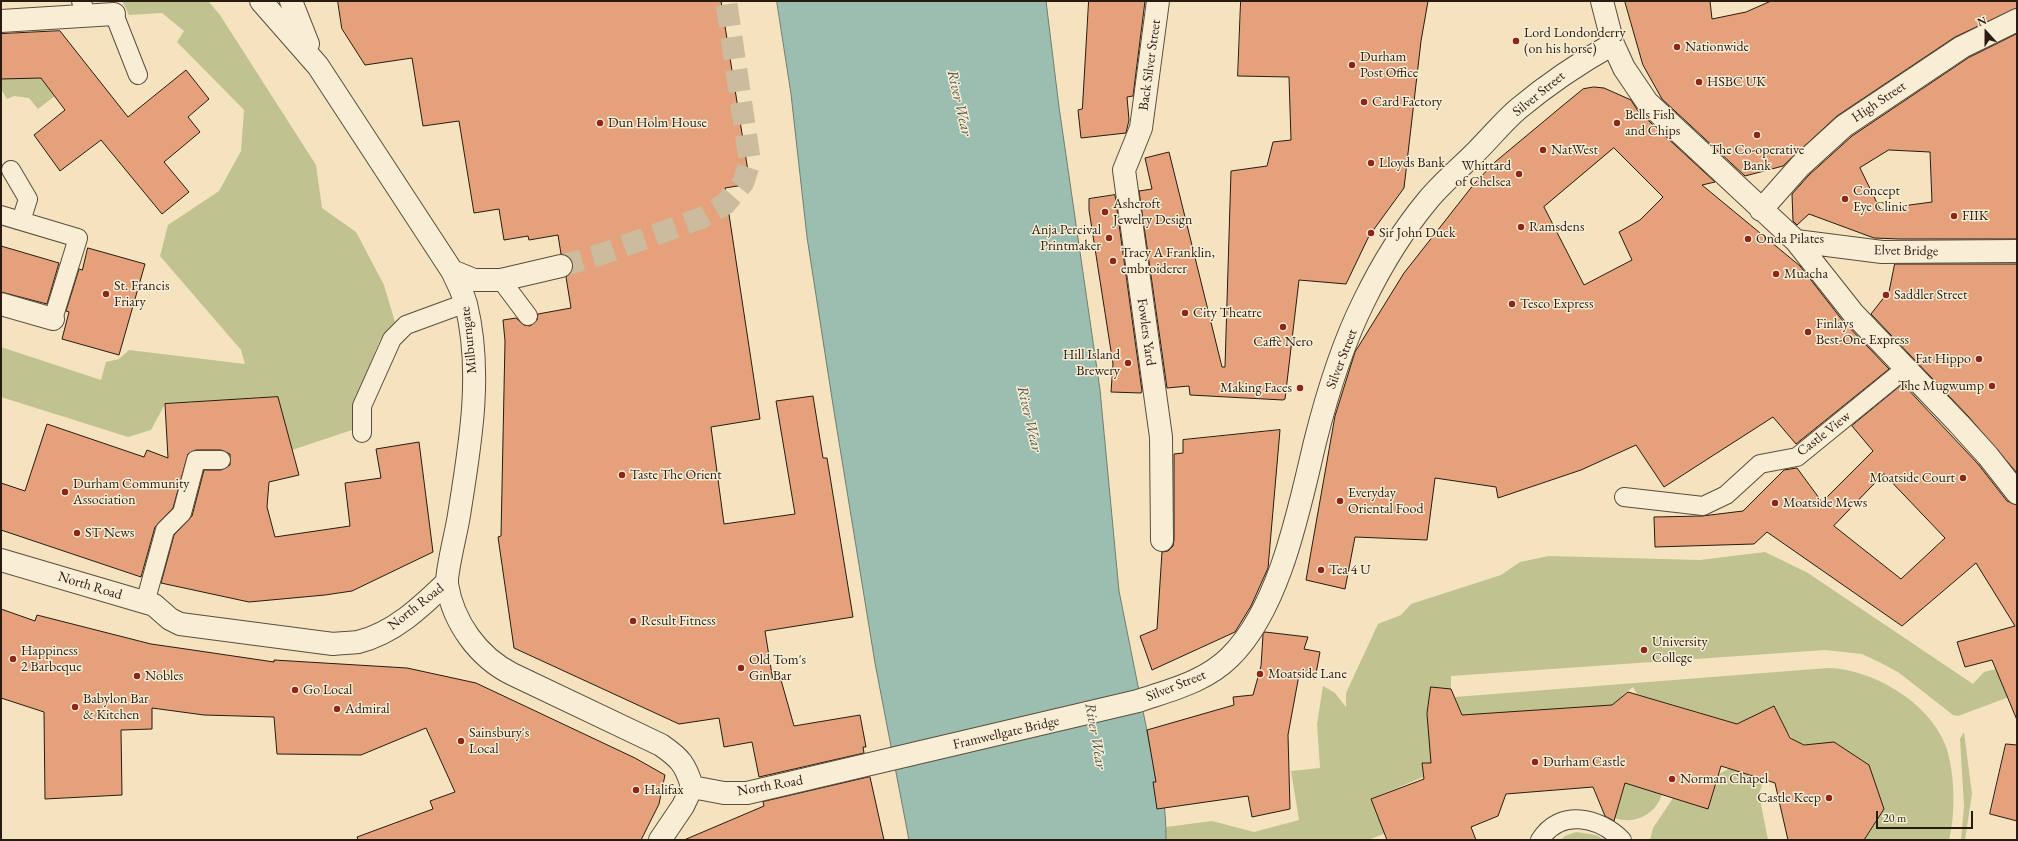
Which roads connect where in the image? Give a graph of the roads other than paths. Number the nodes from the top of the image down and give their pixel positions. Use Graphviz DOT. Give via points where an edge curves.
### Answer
graph roads {
  1 [pos="261,1"];
  2 [pos="291,1"];
  3 [pos="1158,1"];
  4 [pos="1602,1"];
  5 [pos="84,8"];
  6 [pos="114,14"];
  7 [pos="2017,20"];
  8 [pos="1,21"];
  9 [pos="1613,44"];
  10 [pos="318,66"];
  11 [pos="138,75"];
  12 [pos="1141,128"];
  13 [pos="11,170"];
  14 [pos="1761,210"];
  15 [pos="1,215"];
  16 [pos="21,220"];
  17 [pos="1796,241"];
  18 [pos="2017,251"];
  19 [pos="561,266"];
  20 [pos="452,270"];
  21 [pos="501,280"];
  22 [pos="466,303"];
  23 [pos="1,304"];
  24 [pos="528,316"];
  25 [pos="53,319"];
  26 [pos="1905,369"];
  27 [pos="362,433"];
  28 [pos="221,460"];
  29 [pos="2017,493"];
  30 [pos="1624,497"];
  31 [pos="1162,540"];
  32 [pos="1,560"];
  33 [pos="447,582"];
  34 [pos="145,603"];
  35 [pos="1138,701"];
  36 [pos="873,765"];
  37 [pos="692,787"];
  38 [pos="660,840"];
  39 [pos="1540,840"];
  40 [pos="1622,840"];
  1 -- 10 [label="street, Milburngate"];
  2 -- 10 [label="street, Milburngate"];
  3 -- 12 [label="street, Back Silver Street"];
  4 -- 9 [label="street"];
  5 -- 6 [label="street"];
  5 -- 8 [label="street"];
  6 -- 11 [label="lane"];
  7 -- 14 [label="street, High Street" via="1962,47 1844,126 1800,166"];
  9 -- 14 [label="street" via="1624,68 1647,102"];
  9 -- 35 [label="street, Silver Street" via="1575,66 1517,110 1419,212 1390,255 1364,302 1331,383 1298,516 1285,556 1263,609 1248,636 1229,658 1212,672 1190,684"];
  10 -- 20 [label="street, Milburngate"];
  12 -- 31 [label="street, Fowlers Yard" via="1124,170 1161,438"];
  13 -- 16 [label="lane" via="28,199"];
  14 -- 17 [label="street"];
  15 -- 16 [label="lane"];
  16 -- 25 [label="lane" via="78,238"];
  17 -- 18 [label="street, Elvet Bridge" via="1882,252"];
  17 -- 26 [label="street" via="1853,313"];
  19 -- 21 [label="street"];
  20 -- 21 [label="street" via="474,280"];
  20 -- 22 [label="street, Milburngate"];
  21 -- 24 [label="lane"];
  22 -- 27 [label="lane" via="406,325 392,339 362,406"];
  22 -- 33 [label="street, Milburngate" via="473,354 473,410 469,454"];
  23 -- 25 [label="street"];
  26 -- 29 [label="street" via="1964,430"];
  26 -- 30 [label="lane, Castle View" via="1797,457 1760,464 1726,495 1702,506"];
  28 -- 34 [label="lane" via="196,460 182,513 165,530"];
  32 -- 34 [label="street, North Road"];
  33 -- 34 [label="street, North Road" via="396,626 380,635 333,644 180,624 154,605"];
  33 -- 37 [label="street, North Road" via="456,614 489,660 512,674 662,745 679,757 688,771"];
  35 -- 36 [label="street, Framwellgate Bridge"];
  36 -- 37 [label="street, North Road" via="747,793 724,793"];
  37 -- 38 [label="street" via="683,806"];
  39 -- 40 [label="lane" via="1555,825 1580,818 1597,822"];
}
